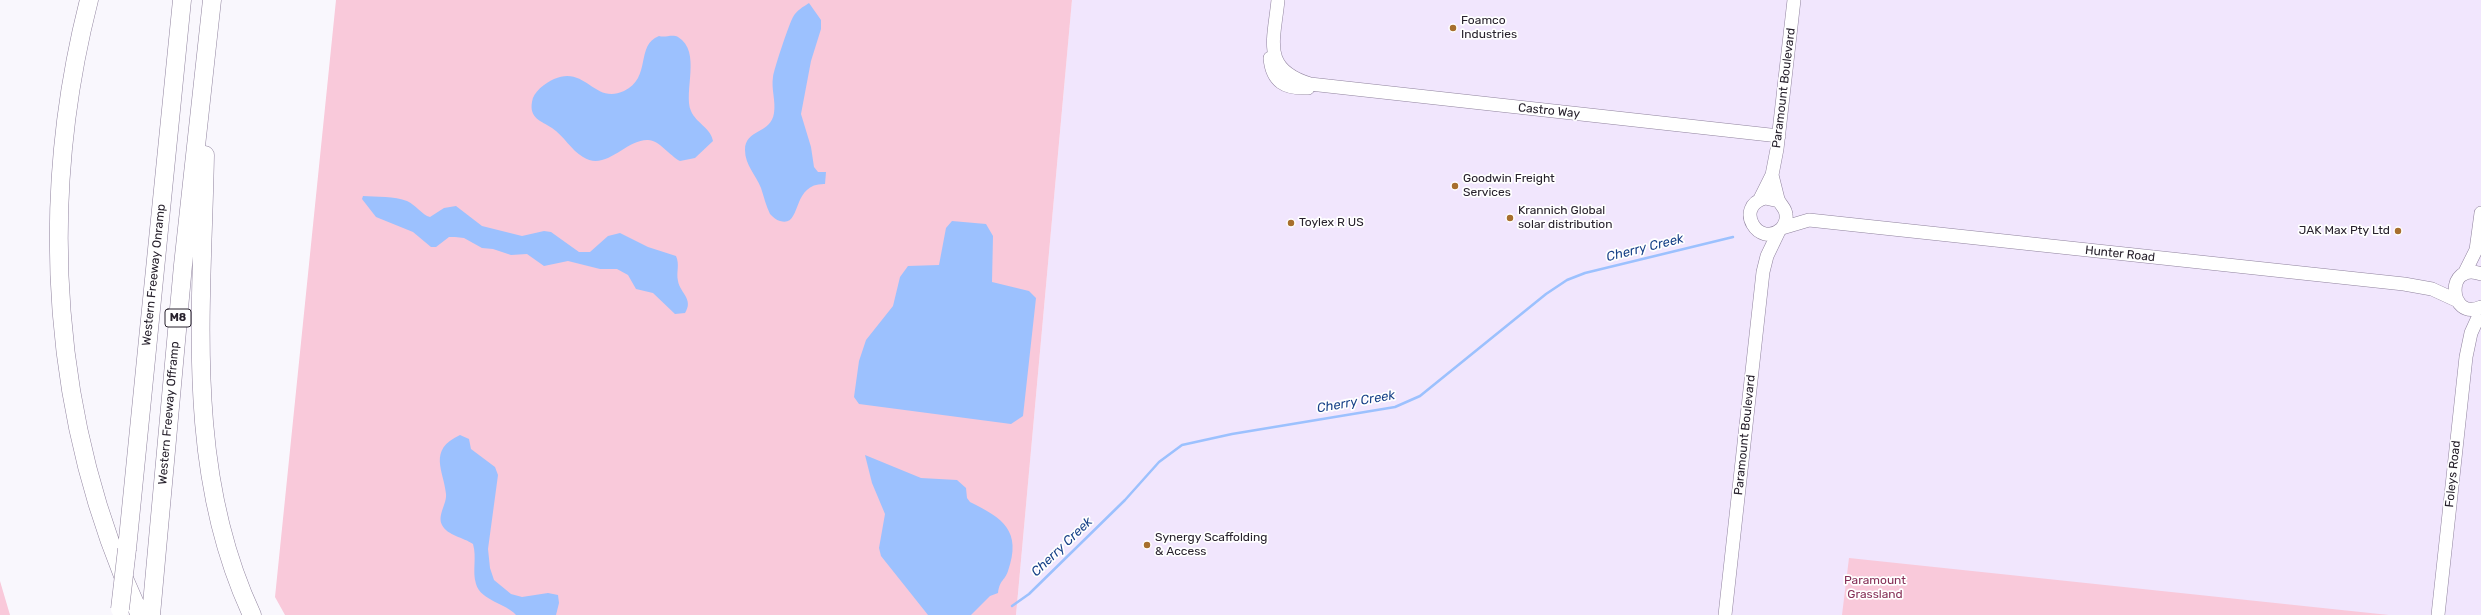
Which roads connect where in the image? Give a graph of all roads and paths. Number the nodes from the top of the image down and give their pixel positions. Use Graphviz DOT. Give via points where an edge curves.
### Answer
graph roads {
  1 [pos="89,0"];
  2 [pos="182,0"];
  3 [pos="212,0"];
  4 [pos="1278,0"];
  5 [pos="1794,0"];
  6 [pos="208,33"];
  7 [pos="1779,136"];
  8 [pos="1772,175"];
  9 [pos="1760,199"];
  10 [pos="1780,202"];
  11 [pos="2481,213"];
  12 [pos="1809,220"];
  13 [pos="1781,229"];
  14 [pos="1757,231"];
  15 [pos="2476,250"];
  16 [pos="1767,256"];
  17 [pos="2481,269"];
  18 [pos="2481,274"];
  19 [pos="2461,277"];
  20 [pos="2432,289"];
  21 [pos="2460,304"];
  22 [pos="2481,307"];
  23 [pos="2481,311"];
  24 [pos="2470,333"];
  25 [pos="147,611"];
  26 [pos="120,612"];
  27 [pos="252,615"];
  28 [pos="1725,615"];
  29 [pos="2438,615"];
  1 -- 25 [label="highway, M8" via="75,55 62,148 58,249 61,305 66,357 79,435 110,539"];
  2 -- 26 [label="highway, Western Freeway Onramp / M8, bridge"];
  3 -- 6 [label="highway, M8"];
  4 -- 7 [label="street, Castro Way" via="1273,49 1278,66 1289,76 1319,85"];
  5 -- 7 [label="street, Paramount Boulevard"];
  6 -- 25 [label="highway, Western Freeway Offramp / M8"];
  6 -- 27 [label="highway, M8" via="200,357 202,420 211,491 221,529"];
  7 -- 8 [label="street, Paramount Boulevard"];
  8 -- 9 [label="street, Paramount Boulevard"];
  8 -- 10 [label="street, Paramount Boulevard"];
  9 -- 10 [label="street" via="1770,198"];
  9 -- 14 [label="street" via="1750,214 1750,220"];
  10 -- 12 [label="street, Hunter Road"];
  10 -- 13 [label="street" via="1786,216"];
  11 -- 15 [label="street"];
  12 -- 13 [label="street, Hunter Road"];
  12 -- 20 [label="street, Hunter Road"];
  13 -- 14 [label="street" via="1768,234"];
  13 -- 16 [label="street, Paramount Boulevard"];
  14 -- 16 [label="street"];
  15 -- 17 [label="street"];
  15 -- 19 [label="street"];
  16 -- 28 [label="street, Paramount Boulevard" via="1760,298"];
  18 -- 19 [label="street" via="2474,272"];
  19 -- 20 [label="street, Hunter Road" via="2447,286"];
  19 -- 21 [label="street, Foleys Road" via="2454,290"];
  20 -- 21 [label="street, Hunter Road"];
  21 -- 22 [label="street" via="2473,309"];
  21 -- 24 [label="street, Foleys Road"];
  23 -- 24 [label="street, Foleys Road"];
  24 -- 29 [label="street, Foleys Road"];
}
